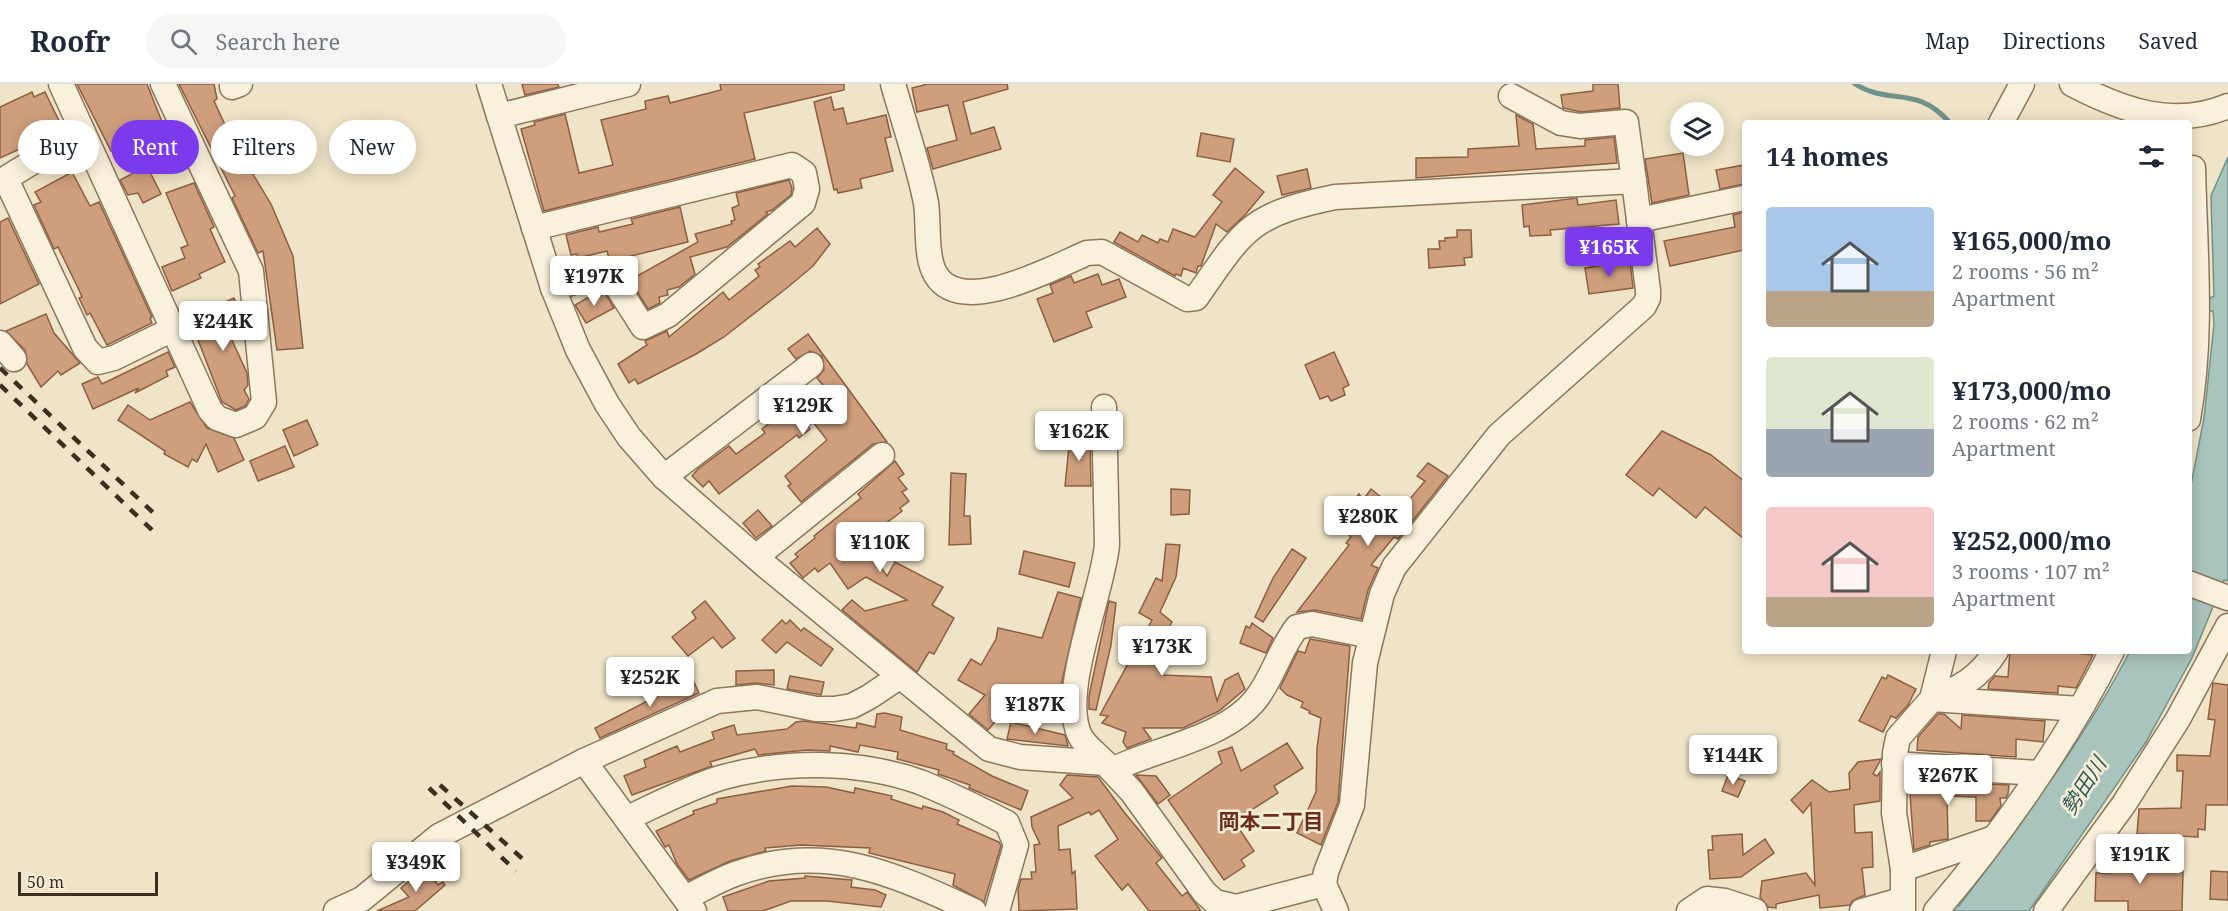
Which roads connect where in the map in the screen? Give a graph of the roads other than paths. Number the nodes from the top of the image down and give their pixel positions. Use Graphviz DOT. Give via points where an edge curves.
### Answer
graph roads {
  1 [pos="61,84"];
  2 [pos="163,84"];
  3 [pos="489,84"];
  4 [pos="628,84"];
  5 [pos="893,84"];
  6 [pos="2022,84"];
  7 [pos="2072,84"];
  8 [pos="1511,96"];
  9 [pos="2228,106"];
  10 [pos="499,116"];
  11 [pos="76,120"];
  12 [pos="2003,120"];
  13 [pos="2193,168"];
  14 [pos="18,171"];
  15 [pos="99,171"];
  16 [pos="3,180"];
  17 [pos="1634,181"];
  18 [pos="1742,198"];
  19 [pos="1639,220"];
  20 [pos="534,228"];
  21 [pos="552,288"];
  22 [pos="2195,296"];
  23 [pos="173,329"];
  24 [pos="811,365"];
  25 [pos="2192,388"];
  26 [pos="1104,407"];
  27 [pos="882,455"];
  28 [pos="664,477"];
  29 [pos="756,557"];
  30 [pos="2192,584"];
  31 [pos="2227,597"];
  32 [pos="2228,626"];
  33 [pos="1371,636"];
  34 [pos="1943,654"];
  35 [pos="1994,654"];
  36 [pos="2110,654"];
  37 [pos="899,676"];
  38 [pos="1932,699"];
  39 [pos="2080,709"];
  40 [pos="584,761"];
  41 [pos="1894,764"];
  42 [pos="1108,766"];
  43 [pos="2039,773"];
  44 [pos="627,818"];
  45 [pos="1991,839"];
  46 [pos="1902,868"];
  47 [pos="1323,884"];
  48 [pos="690,905"];
  49 [pos="1271,905"];
  50 [pos="1903,905"];
  51 [pos="344,909"];
  52 [pos="974,911"];
  53 [pos="997,911"];
  54 [pos="1336,911"];
  55 [pos="1689,911"];
  56 [pos="1753,911"];
  57 [pos="1862,911"];
  58 [pos="1936,911"];
  59 [pos="2046,911"];
  1 -- 11 [label="street"];
  2 -- 23 [label="street" via="251,271 264,402 255,417 236,425 210,410"];
  3 -- 10 [label="street"];
  4 -- 10 [label="street"];
  5 -- 17 [label="street" via="926,203 935,275 946,286 964,292 984,292 1087,253 1102,252 1186,299 1196,298 1236,239 1272,214 1304,204 1335,197"];
  6 -- 12 [label="street"];
  7 -- 9 [label="street" via="2119,107 2154,116 2188,117"];
  8 -- 17 [label="street" via="1561,123 1580,126 1626,122"];
  10 -- 20 [label="street"];
  13 -- 22 [label="street"];
  14 -- 16 [label="street"];
  15 -- 23 [label="street"];
  16 -- 23 [label="street" via="85,348 98,362"];
  17 -- 19 [label="street"];
  18 -- 19 [label="street"];
  19 -- 33 [label="street" via="1648,290 1644,306 1499,435 1394,567"];
  20 -- 21 [label="street"];
  20 -- 21 [label="street" via="792,165 804,173 807,189 803,203 669,315 643,327 608,272"];
  21 -- 28 [label="street" via="578,350 607,404"];
  22 -- 25 [label="street" via="2197,370"];
  24 -- 28 [label="street"];
  26 -- 42 [label="street" via="1105,568 1073,691 1080,737"];
  27 -- 29 [label="street"];
  28 -- 29 [label="street"];
  29 -- 37 [label="street"];
  30 -- 31 [label="street"];
  32 -- 59 [label="street" via="2172,728 2124,804"];
  33 -- 42 [label="street" via="1312,624 1297,627 1256,699 1240,713 1212,731"];
  33 -- 47 [label="street" via="1352,804"];
  34 -- 38 [label="street"];
  35 -- 38 [label="street" via="1986,667 1959,689"];
  36 -- 39 [label="street"];
  37 -- 40 [label="street" via="852,706 834,709 757,697 717,701"];
  37 -- 42 [label="street" via="989,748 1020,757"];
  38 -- 39 [label="street"];
  38 -- 41 [label="street" via="1898,738"];
  39 -- 43 [label="street"];
  40 -- 44 [label="street"];
  40 -- 51 [label="street" via="439,836 362,899"];
  41 -- 43 [label="street"];
  41 -- 46 [label="street" via="1894,813"];
  42 -- 49 [label="street" via="1132,792 1209,897 1236,908"];
  43 -- 45 [label="street"];
  44 -- 48 [label="street"];
  44 -- 53 [label="street" via="721,778 780,767 840,766 918,782 1007,823 1016,845"];
  45 -- 46 [label="street"];
  45 -- 58 [label="street"];
  46 -- 50 [label="street"];
  47 -- 49 [label="street"];
  47 -- 54 [label="street"];
  48 -- 52 [label="street" via="734,874 795,860 868,866 907,879"];
  50 -- 57 [label="street"];
  55 -- 56 [label="street" via="1707,899"];
}
